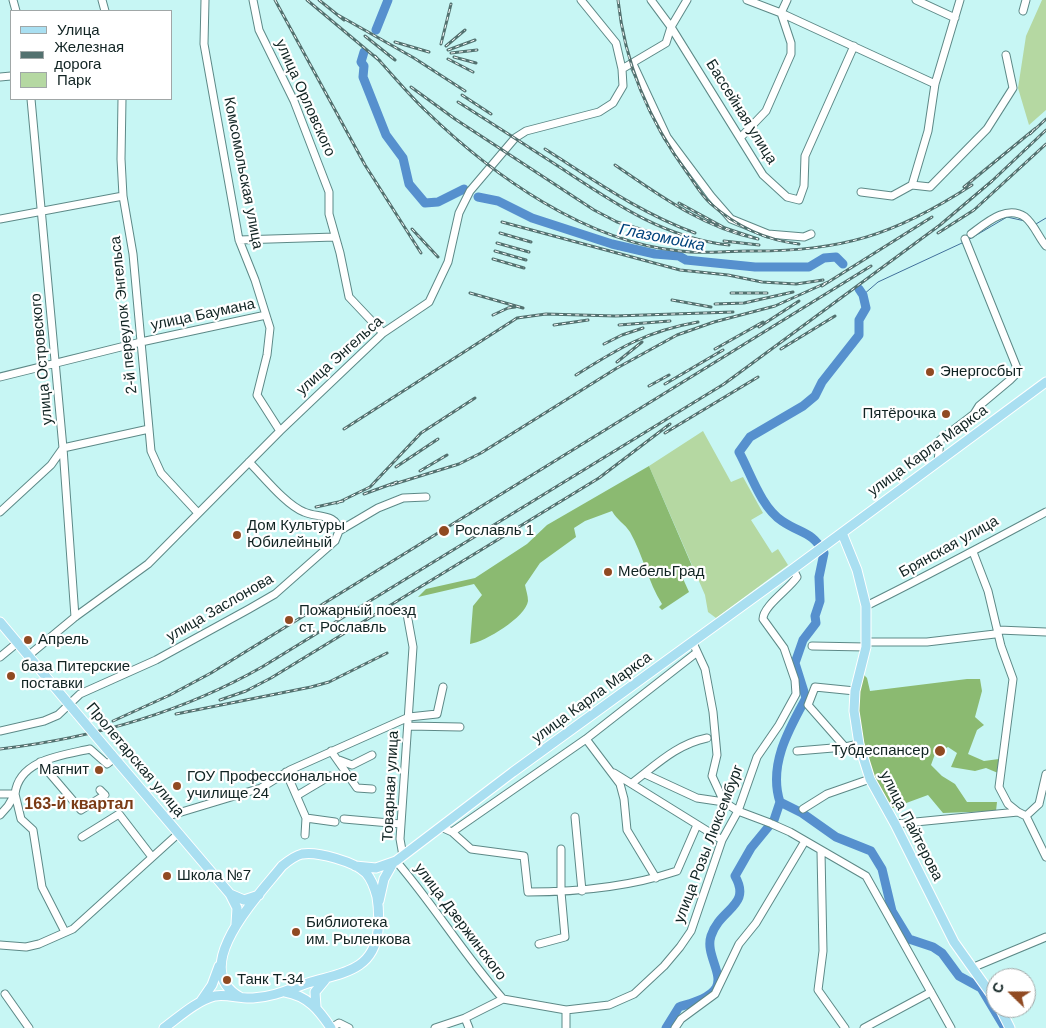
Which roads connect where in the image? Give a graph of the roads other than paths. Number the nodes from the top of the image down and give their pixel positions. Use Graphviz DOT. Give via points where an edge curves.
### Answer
graph roads {
  1 [pos="205,0"];
  2 [pos="253,0"];
  3 [pos="581,0"];
  4 [pos="650,0"];
  5 [pos="687,0"];
  6 [pos="747,0"];
  7 [pos="787,0"];
  8 [pos="916,0"];
  9 [pos="960,0"];
  10 [pos="1026,0"];
  11 [pos="1023,11"];
  12 [pos="781,13"];
  13 [pos="955,18"];
  14 [pos="671,27"];
  15 [pos="854,46"];
  16 [pos="1006,56"];
  17 [pos="633,64"];
  18 [pos="622,69"];
  19 [pos="935,84"];
  20 [pos="31,100"];
  21 [pos="122,100"];
  22 [pos="741,136"];
  23 [pos="912,185"];
  24 [pos="861,192"];
  25 [pos="123,196"];
  26 [pos="42,212"];
  27 [pos="0,219"];
  28 [pos="811,234"];
  29 [pos="335,237"];
  30 [pos="239,240"];
  31 [pos="1046,246"];
  32 [pos="266,316"];
  33 [pos="383,333"];
  34 [pos="141,342"];
  35 [pos="56,363"];
  36 [pos="0,377"];
  37 [pos="1046,382"];
  38 [pos="149,429"];
  39 [pos="280,430"];
  40 [pos="63,448"];
  41 [pos="249,462"];
  42 [pos="938,462"];
  43 [pos="426,497"];
  44 [pos="0,512"];
  45 [pos="198,513"];
  46 [pos="1045,515"];
  47 [pos="340,531"];
  48 [pos="842,533"];
  49 [pos="973,552"];
  50 [pos="793,569"];
  51 [pos="866,606"];
  52 [pos="407,614"];
  53 [pos="75,617"];
  54 [pos="0,622"];
  55 [pos="998,630"];
  56 [pos="1046,632"];
  57 [pos="693,642"];
  58 [pos="18,643"];
  59 [pos="866,644"];
  60 [pos="812,646"];
  61 [pos="696,653"];
  62 [pos="28,656"];
  63 [pos="0,657"];
  64 [pos="443,687"];
  65 [pos="855,692"];
  66 [pos="71,706"];
  67 [pos="409,717"];
  68 [pos="408,726"];
  69 [pos="460,727"];
  70 [pos="0,731"];
  71 [pos="586,738"];
  72 [pos="707,738"];
  73 [pos="859,744"];
  74 [pos="845,747"];
  75 [pos="797,750"];
  76 [pos="331,751"];
  77 [pos="372,755"];
  78 [pos="113,756"];
  79 [pos="339,760"];
  80 [pos="40,762"];
  81 [pos="286,772"];
  82 [pos="611,772"];
  83 [pos="645,774"];
  84 [pos="1046,774"];
  85 [pos="330,776"];
  86 [pos="870,779"];
  87 [pos="632,783"];
  88 [pos="372,789"];
  89 [pos="100,790"];
  90 [pos="0,794"];
  91 [pos="15,794"];
  92 [pos="298,795"];
  93 [pos="724,802"];
  94 [pos="1043,804"];
  95 [pos="803,809"];
  96 [pos="738,811"];
  97 [pos="1018,812"];
  98 [pos="0,815"];
  99 [pos="1026,816"];
  100 [pos="165,817"];
  101 [pos="575,817"];
  102 [pos="306,818"];
  103 [pos="344,819"];
  104 [pos="335,822"];
  105 [pos="401,824"];
  106 [pos="895,824"];
  107 [pos="697,825"];
  108 [pos="441,827"];
  109 [pos="452,832"];
  110 [pos="179,834"];
  111 [pos="305,835"];
  112 [pos="82,837"];
  113 [pos="722,840"];
  114 [pos="806,841"];
  115 [pos="561,850"];
  116 [pos="822,852"];
  117 [pos="152,857"];
  118 [pos="1046,857"];
  119 [pos="398,860"];
  120 [pos="356,866"];
  121 [pos="656,878"];
  122 [pos="582,891"];
  123 [pos="561,892"];
  124 [pos="261,893"];
  125 [pos="230,894"];
  126 [pos="378,906"];
  127 [pos="235,927"];
  128 [pos="65,932"];
  129 [pos="1046,937"];
  130 [pos="539,944"];
  131 [pos="0,945"];
  132 [pos="221,961"];
  133 [pos="974,968"];
  134 [pos="329,978"];
  135 [pos="986,986"];
  136 [pos="285,992"];
  137 [pos="931,992"];
  138 [pos="4,994"];
  139 [pos="240,997"];
  140 [pos="503,999"];
  141 [pos="199,1003"];
  142 [pos="316,1007"];
  143 [pos="566,1010"];
  144 [pos="465,1018"];
  145 [pos="29,1028"];
  146 [pos="164,1028"];
  147 [pos="331,1028"];
  148 [pos="349,1028"];
  149 [pos="435,1028"];
  150 [pos="468,1028"];
  151 [pos="566,1028"];
  152 [pos="675,1028"];
  153 [pos="846,1028"];
  154 [pos="864,1028"];
  155 [pos="951,1028"];
  1 -- 30 [label="street, Комсомольская улица" via="204,44"];
  2 -- 29 [label="street, улица Орловского" via="259,30 294,101 329,192 329,214"];
  3 -- 18 [label="street" via="616,43"];
  4 -- 14 [label="street, Бассейная улица"];
  5 -- 14 [label="street"];
  6 -- 12 [label="street"];
  7 -- 12 [label="street"];
  8 -- 13 [label="street"];
  9 -- 13 [label="street"];
  10 -- 11 [label="street"];
  12 -- 15 [label="street"];
  12 -- 22 [label="street" via="791,43 791,54 766,111"];
  13 -- 19 [label="street"];
  14 -- 17 [label="street" via="666,43"];
  14 -- 22 [label="street, Бассейная улица"];
  15 -- 19 [label="street"];
  15 -- 22 [label="street, Бассейная улица" via="805,156 804,186 799,200 787,197 763,175"];
  16 -- 23 [label="street" via="1013,88 987,129 930,187"];
  17 -- 18 [label="street"];
  17 -- 28 [label="street" via="667,137 731,219 768,234 804,237"];
  18 -- 33 [label="street, улица Энгельса" via="623,86 613,103 599,112 526,131 515,138 470,191 459,213 448,262 428,302"];
  19 -- 23 [label="street" via="928,131"];
  20 -- 26 [label="street, улица Островского"];
  21 -- 25 [label="street, 2-й переулок Энгельса"];
  23 -- 24 [label="street" via="892,196"];
  25 -- 26 [label="street"];
  25 -- 34 [label="street, 2-й переулок Энгельса" via="133,254"];
  26 -- 27 [label="street"];
  26 -- 35 [label="street, улица Островского"];
  29 -- 30 [label="street"];
  29 -- 33 [label="street, улица Орловского" via="349,297"];
  30 -- 32 [label="street, Комсомольская улица"];
  31 -- 42 [label="street" via="1024,217 1018,215 999,215 968,237 1017,368 1016,374 974,414 940,440"];
  32 -- 34 [label="street, улица Баумана"];
  32 -- 39 [label="street, Комсомольская улица" via="270,340 257,395"];
  33 -- 39 [label="street, улица Энгельса"];
  34 -- 35 [label="street, улица Баумана"];
  34 -- 38 [label="street, 2-й переулок Энгельса"];
  35 -- 36 [label="street, улица Баумана"];
  35 -- 40 [label="street, улица Островского"];
  37 -- 42 [label="main road, улица Карла Маркса"];
  38 -- 40 [label="street"];
  38 -- 45 [label="street, 2-й переулок Энгельса" via="151,450 162,473"];
  39 -- 41 [label="street, улица Энгельса"];
  40 -- 44 [label="street" via="51,465"];
  40 -- 53 [label="street, улица Островского"];
  41 -- 45 [label="street, улица Энгельса"];
  41 -- 47 [label="street" via="297,509 333,520"];
  42 -- 48 [label="main road, улица Карла Маркса"];
  43 -- 47 [label="street, улица Заслонова" via="403,498 390,503"];
  45 -- 53 [label="street, улица Энгельса" via="148,564"];
  46 -- 49 [label="street, Брянская улица" via="1010,529"];
  47 -- 66 [label="street, улица Заслонова" via="335,541 275,594 156,660 80,694"];
  48 -- 50 [label="main road, улица Карла Маркса"];
  48 -- 51 [label="main road, улица Пайтерова" via="857,570"];
  49 -- 51 [label="street, Брянская улица"];
  49 -- 55 [label="street" via="988,590"];
  50 -- 57 [label="main road, улица Карла Маркса"];
  50 -- 96 [label="street, улица Розы Люксембург" via="797,577 790,588 766,609 763,619 784,648 795,680 796,694 757,757"];
  51 -- 59 [label="main road, улица Пайтерова"];
  52 -- 67 [label="street, Товарная улица" via="413,648"];
  53 -- 62 [label="street, улица Энгельса"];
  54 -- 58 [label="main road, Пролетарская улица"];
  55 -- 56 [label="street"];
  55 -- 59 [label="street" via="995,634 927,642"];
  55 -- 97 [label="street" via="1013,679 999,786 1008,804"];
  57 -- 61 [label="street"];
  57 -- 108 [label="main road, улица Карла Маркса"];
  58 -- 62 [label="main road, Пролетарская улица"];
  58 -- 63 [label="street"];
  59 -- 60 [label="street"];
  59 -- 65 [label="main road, улица Пайтерова"];
  61 -- 71 [label="street, улица Карла Маркса"];
  61 -- 93 [label="street" via="705,670 716,735 717,755 712,776"];
  62 -- 66 [label="main road, Пролетарская улица"];
  64 -- 67 [label="street, Товарная улица" via="437,714"];
  65 -- 73 [label="main road, улица Пайтерова"];
  65 -- 74 [label="street" via="816,687 808,705"];
  66 -- 70 [label="street, улица Заслонова" via="44,721"];
  66 -- 78 [label="main road, Пролетарская улица, bridge"];
  67 -- 68 [label="street, Товарная улица"];
  67 -- 76 [label="street, Товарная улица"];
  68 -- 69 [label="street"];
  68 -- 105 [label="street, Товарная улица"];
  71 -- 82 [label="street"];
  71 -- 109 [label="street, улица Карла Маркса"];
  72 -- 83 [label="street" via="690,741"];
  73 -- 74 [label="street"];
  73 -- 86 [label="main road, улица Пайтерова"];
  74 -- 75 [label="street"];
  76 -- 79 [label="street"];
  76 -- 81 [label="street, Товарная улица"];
  77 -- 79 [label="street" via="352,765"];
  78 -- 80 [label="street" via="107,764 90,749 45,758"];
  78 -- 100 [label="main road, Пролетарская улица"];
  79 -- 88 [label="street" via="357,788"];
  80 -- 89 [label="street" via="81,810 105,795"];
  80 -- 91 [label="street" via="26,773"];
  81 -- 92 [label="street"];
  81 -- 100 [label="street, Товарная улица" via="261,788"];
  82 -- 87 [label="street"];
  82 -- 121 [label="street" via="620,784 627,830"];
  83 -- 87 [label="street"];
  83 -- 93 [label="street" via="696,798"];
  84 -- 94 [label="street"];
  85 -- 92 [label="street"];
  86 -- 95 [label="street" via="827,794"];
  86 -- 106 [label="main road, улица Пайтерова"];
  87 -- 107 [label="street"];
  90 -- 91 [label="street"];
  91 -- 98 [label="street"];
  91 -- 128 [label="street" via="21,819 33,830 42,887"];
  92 -- 102 [label="street"];
  93 -- 96 [label="street"];
  94 -- 99 [label="street"];
  96 -- 113 [label="street, улица Розы Люксембург"];
  96 -- 114 [label="street"];
  97 -- 99 [label="street"];
  97 -- 106 [label="street"];
  99 -- 118 [label="street"];
  100 -- 110 [label="main road, Пролетарская улица"];
  101 -- 122 [label="street"];
  102 -- 104 [label="street"];
  102 -- 111 [label="street"];
  103 -- 105 [label="street"];
  105 -- 119 [label="street, Товарная улица"];
  106 -- 133 [label="main road, улица Пайтерова" via="954,942"];
  107 -- 113 [label="street"];
  107 -- 121 [label="street" via="677,870"];
  108 -- 109 [label="street"];
  108 -- 119 [label="main road, улица Карла Маркса"];
  109 -- 123 [label="street" via="471,849 524,856 528,892"];
  110 -- 117 [label="street"];
  110 -- 125 [label="main road, Пролетарская улица"];
  112 -- 117 [label="street" via="119,814"];
  113 -- 143 [label="street, улица Розы Люксембург" via="691,931 664,966 634,994 609,1005"];
  114 -- 116 [label="street"];
  114 -- 152 [label="street" via="756,924 739,944 715,994 680,1019"];
  115 -- 123 [label="street"];
  116 -- 137 [label="street" via="866,876"];
  116 -- 153 [label="street" via="823,950 818,990"];
  117 -- 128 [label="street" via="84,921"];
  119 -- 120 [label="main road, улица Карла Маркса" via="376,868"];
  119 -- 126 [label="main road, улица Карла Маркса" via="384,879"];
  119 -- 140 [label="street, улица Дзержинского" via="483,977"];
  120 -- 124 [label="main road" via="319,854 302,854 282,866"];
  120 -- 126 [label="main road" via="372,882"];
  121 -- 122 [label="street"];
  122 -- 123 [label="street"];
  123 -- 130 [label="street" via="565,937"];
  124 -- 125 [label="main road" via="244,900"];
  124 -- 127 [label="main road"];
  125 -- 127 [label="main road, Пролетарская улица" via="237,908"];
  126 -- 134 [label="main road" via="377,940 370,956 356,968"];
  127 -- 132 [label="main road"];
  128 -- 131 [label="street" via="26,947"];
  129 -- 133 [label="street"];
  132 -- 139 [label="main road" via="225,986"];
  132 -- 141 [label="main road" via="212,985"];
  133 -- 135 [label="main road, улица Пайтерова"];
  134 -- 136 [label="main road"];
  134 -- 142 [label="main road" via="315,992"];
  136 -- 139 [label="main road" via="256,998"];
  136 -- 142 [label="main road"];
  137 -- 154 [label="street"];
  137 -- 155 [label="street"];
  138 -- 145 [label="street"];
  139 -- 141 [label="main road" via="221,996"];
  140 -- 143 [label="street, улица Розы Люксембург"];
  140 -- 144 [label="street"];
  141 -- 146 [label="main road"];
  142 -- 147 [label="main road"];
  143 -- 151 [label="street"];
  144 -- 149 [label="street"];
  144 -- 150 [label="street"];
  147 -- 148 [label="street" via="339,1023"];
}
